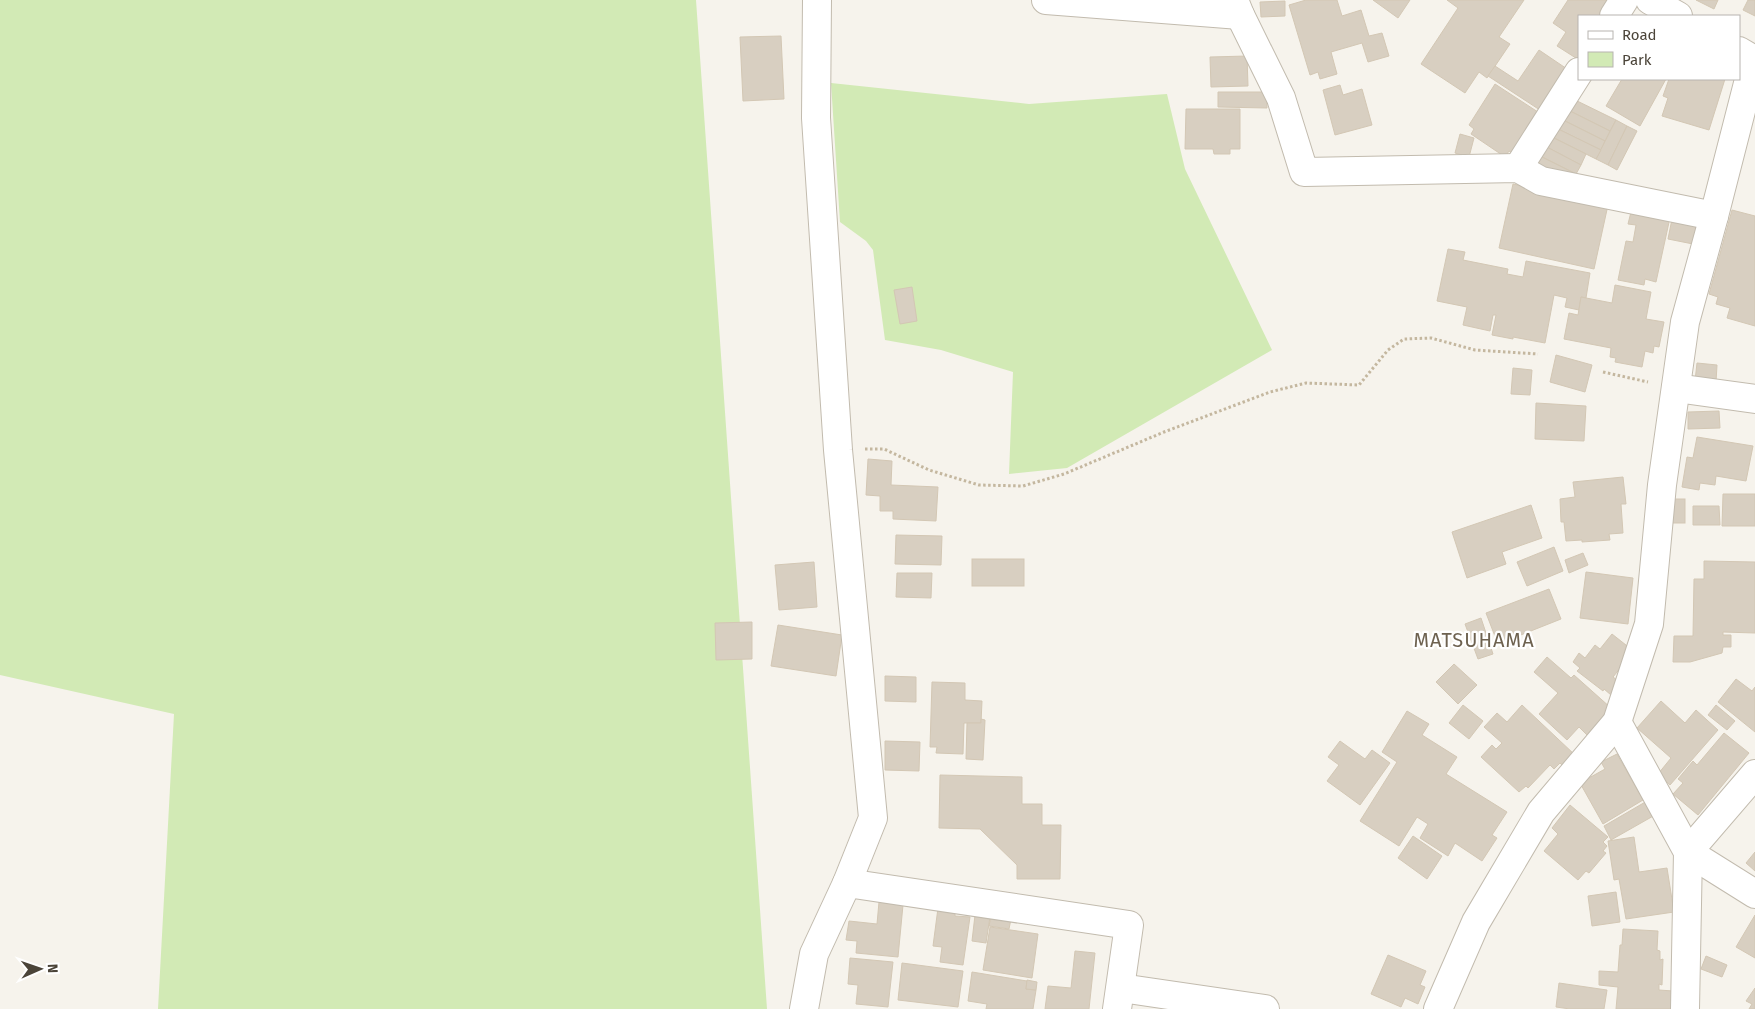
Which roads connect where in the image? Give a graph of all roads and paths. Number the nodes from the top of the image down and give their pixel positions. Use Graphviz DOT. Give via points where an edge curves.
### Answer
graph roads {
  1 [pos="817,0"];
  2 [pos="1046,0"];
  3 [pos="1624,0"];
  4 [pos="1650,0"];
  5 [pos="1237,8"];
  6 [pos="1615,15"];
  7 [pos="1676,15"];
  8 [pos="1749,57"];
  9 [pos="1578,74"];
  10 [pos="1518,168"];
  11 [pos="1714,216"];
  12 [pos="1538,354"];
  13 [pos="1603,372"];
  14 [pos="1676,388"];
  15 [pos="1755,399"];
  16 [pos="838,450"];
  17 [pos="1617,722"];
  18 [pos="1755,774"];
  19 [pos="1688,852"];
  20 [pos="847,883"];
  21 [pos="1755,894"];
  22 [pos="1119,998"];
  23 [pos="804,1009"];
  24 [pos="1265,1009"];
  25 [pos="1438,1009"];
  26 [pos="1685,1009"];
  1 -- 16 [label="street" via="816,118"];
  2 -- 5 [label="street"];
  3 -- 6 [label="street"];
  4 -- 7 [label="street"];
  5 -- 10 [label="street" via="1281,98 1304,172"];
  8 -- 11 [label="street"];
  9 -- 10 [label="street"];
  10 -- 11 [label="street" via="1541,181"];
  11 -- 14 [label="street" via="1685,322"];
  12 -- 16 [label="path" via="1475,350 1432,338 1404,339 1388,350 1359,384 1306,383 1270,392 1064,474 1023,486 979,485 929,470 884,449"];
  13 -- 14 [label="path"];
  14 -- 15 [label="street"];
  14 -- 17 [label="street" via="1662,485 1649,624"];
  16 -- 20 [label="street" via="873,818"];
  17 -- 19 [label="street"];
  17 -- 25 [label="street" via="1541,812 1476,922"];
  18 -- 19 [label="street"];
  19 -- 21 [label="street"];
  19 -- 26 [label="street"];
  20 -- 22 [label="street" via="1128,925"];
  20 -- 23 [label="street" via="814,954"];
  22 -- 24 [label="street"];
}
